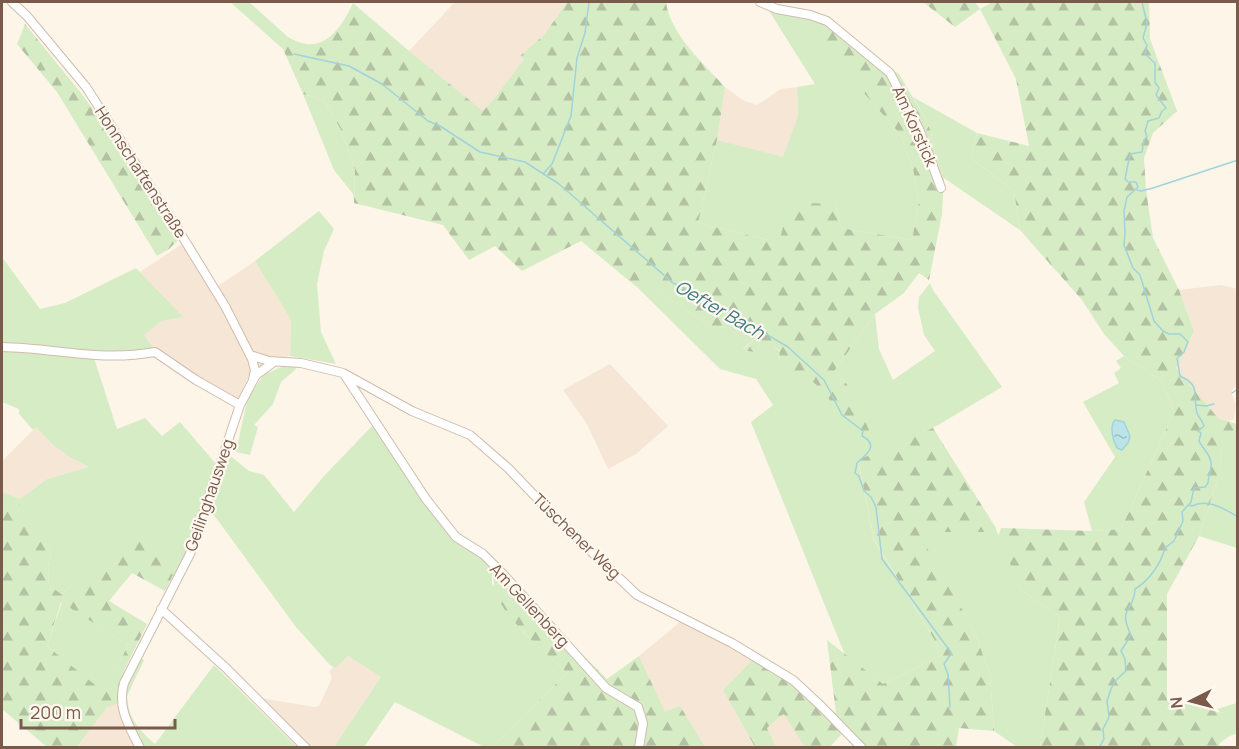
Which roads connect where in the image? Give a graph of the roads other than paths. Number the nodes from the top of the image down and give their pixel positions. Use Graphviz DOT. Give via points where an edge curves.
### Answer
graph roads {
  1 [pos="12,2"];
  2 [pos="760,2"];
  3 [pos="941,188"];
  4 [pos="2,347"];
  5 [pos="250,355"];
  6 [pos="276,361"];
  7 [pos="257,368"];
  8 [pos="344,373"];
  9 [pos="240,405"];
  10 [pos="161,609"];
  11 [pos="140,747"];
  12 [pos="306,747"];
  13 [pos="639,747"];
  14 [pos="862,747"];
  1 -- 5 [label="street, Honnschaftenstraße" via="86,87 217,291"];
  2 -- 3 [label="street, Am Korstick" via="827,21 890,73 919,129"];
  4 -- 9 [label="street" via="95,356 155,352"];
  5 -- 6 [label="street, Tüschener Weg"];
  5 -- 7 [label="street, Honnschaftenstraße"];
  6 -- 7 [label="street"];
  6 -- 8 [label="street, Tüschener Weg"];
  7 -- 9 [label="street, Geilinghausweg"];
  8 -- 13 [label="street, Am Gellenberg" via="426,499 456,537 483,554 504,575 606,688 638,707 644,723"];
  8 -- 14 [label="street, Tüschener Weg" via="412,411 475,438 637,595 732,643 793,680"];
  9 -- 10 [label="street, Geilinghausweg" via="195,543"];
  10 -- 11 [label="street, Geilinghausweg" via="121,692 124,716"];
  10 -- 12 [label="street"];
}
